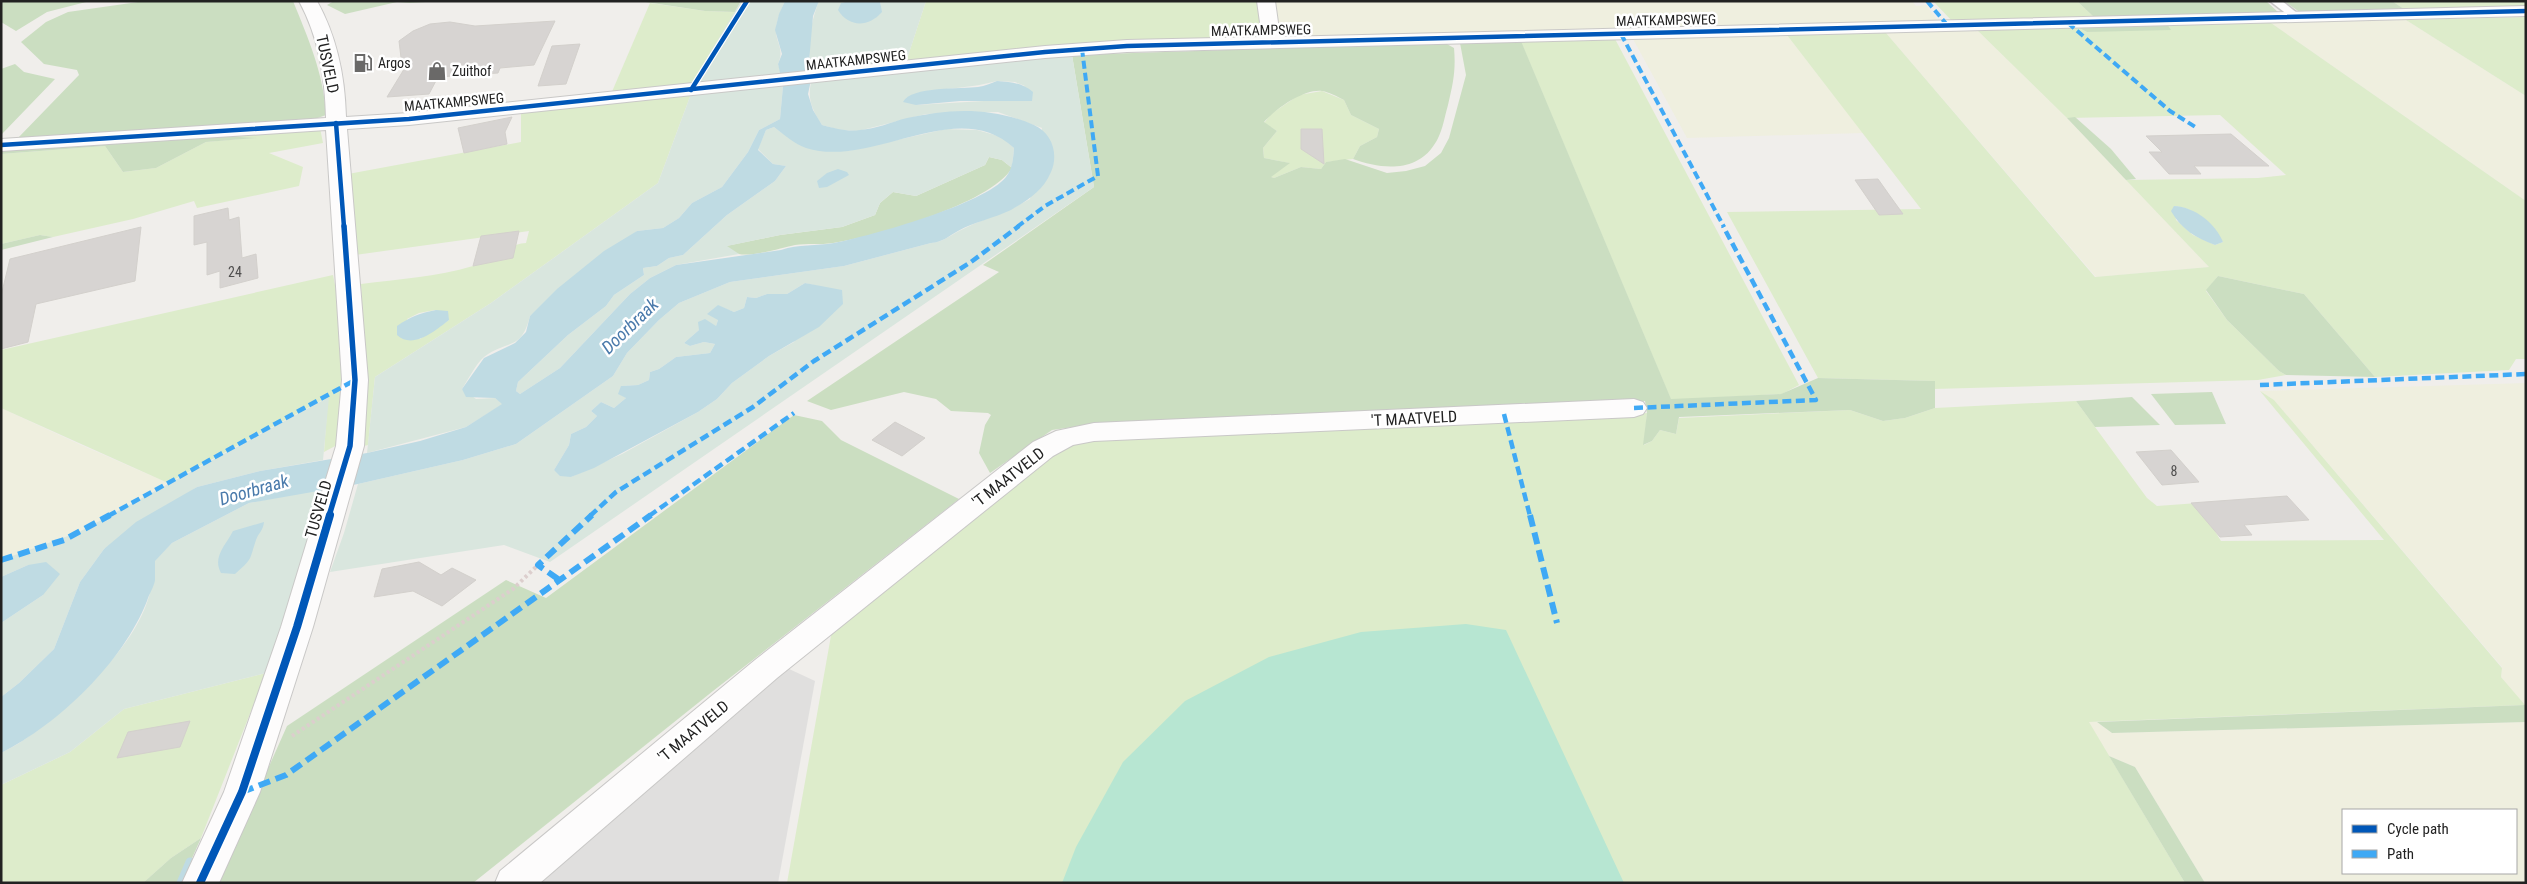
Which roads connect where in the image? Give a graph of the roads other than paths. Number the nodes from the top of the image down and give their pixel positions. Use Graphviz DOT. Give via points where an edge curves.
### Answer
graph roads {
  1 [pos="308,1"];
  2 [pos="1266,1"];
  3 [pos="2275,1"];
  4 [pos="2526,11"];
  5 [pos="2297,17"];
  6 [pos="1272,43"];
  7 [pos="336,123"];
  8 [pos="1,145"];
  9 [pos="1634,408"];
  10 [pos="200,883"];
  11 [pos="513,883"];
  1 -- 7 [label="street, TUSVELD" via="316,13 329,53 336,86"];
  2 -- 6 [label="street"];
  3 -- 5 [label="lane"];
  4 -- 5 [label="street, MAATKAMPSWEG"];
  5 -- 6 [label="street, MAATKAMPSWEG"];
  6 -- 7 [label="street, MAATKAMPSWEG" via="1082,49 484,112"];
  7 -- 8 [label="street, MAATKAMPSWEG"];
  7 -- 10 [label="street, TUSVELD" via="355,380 350,446 298,627 242,792"];
  9 -- 11 [label="street, 'T MAATVELD" via="1094,432 1066,437 1043,449 766,669"];
}
